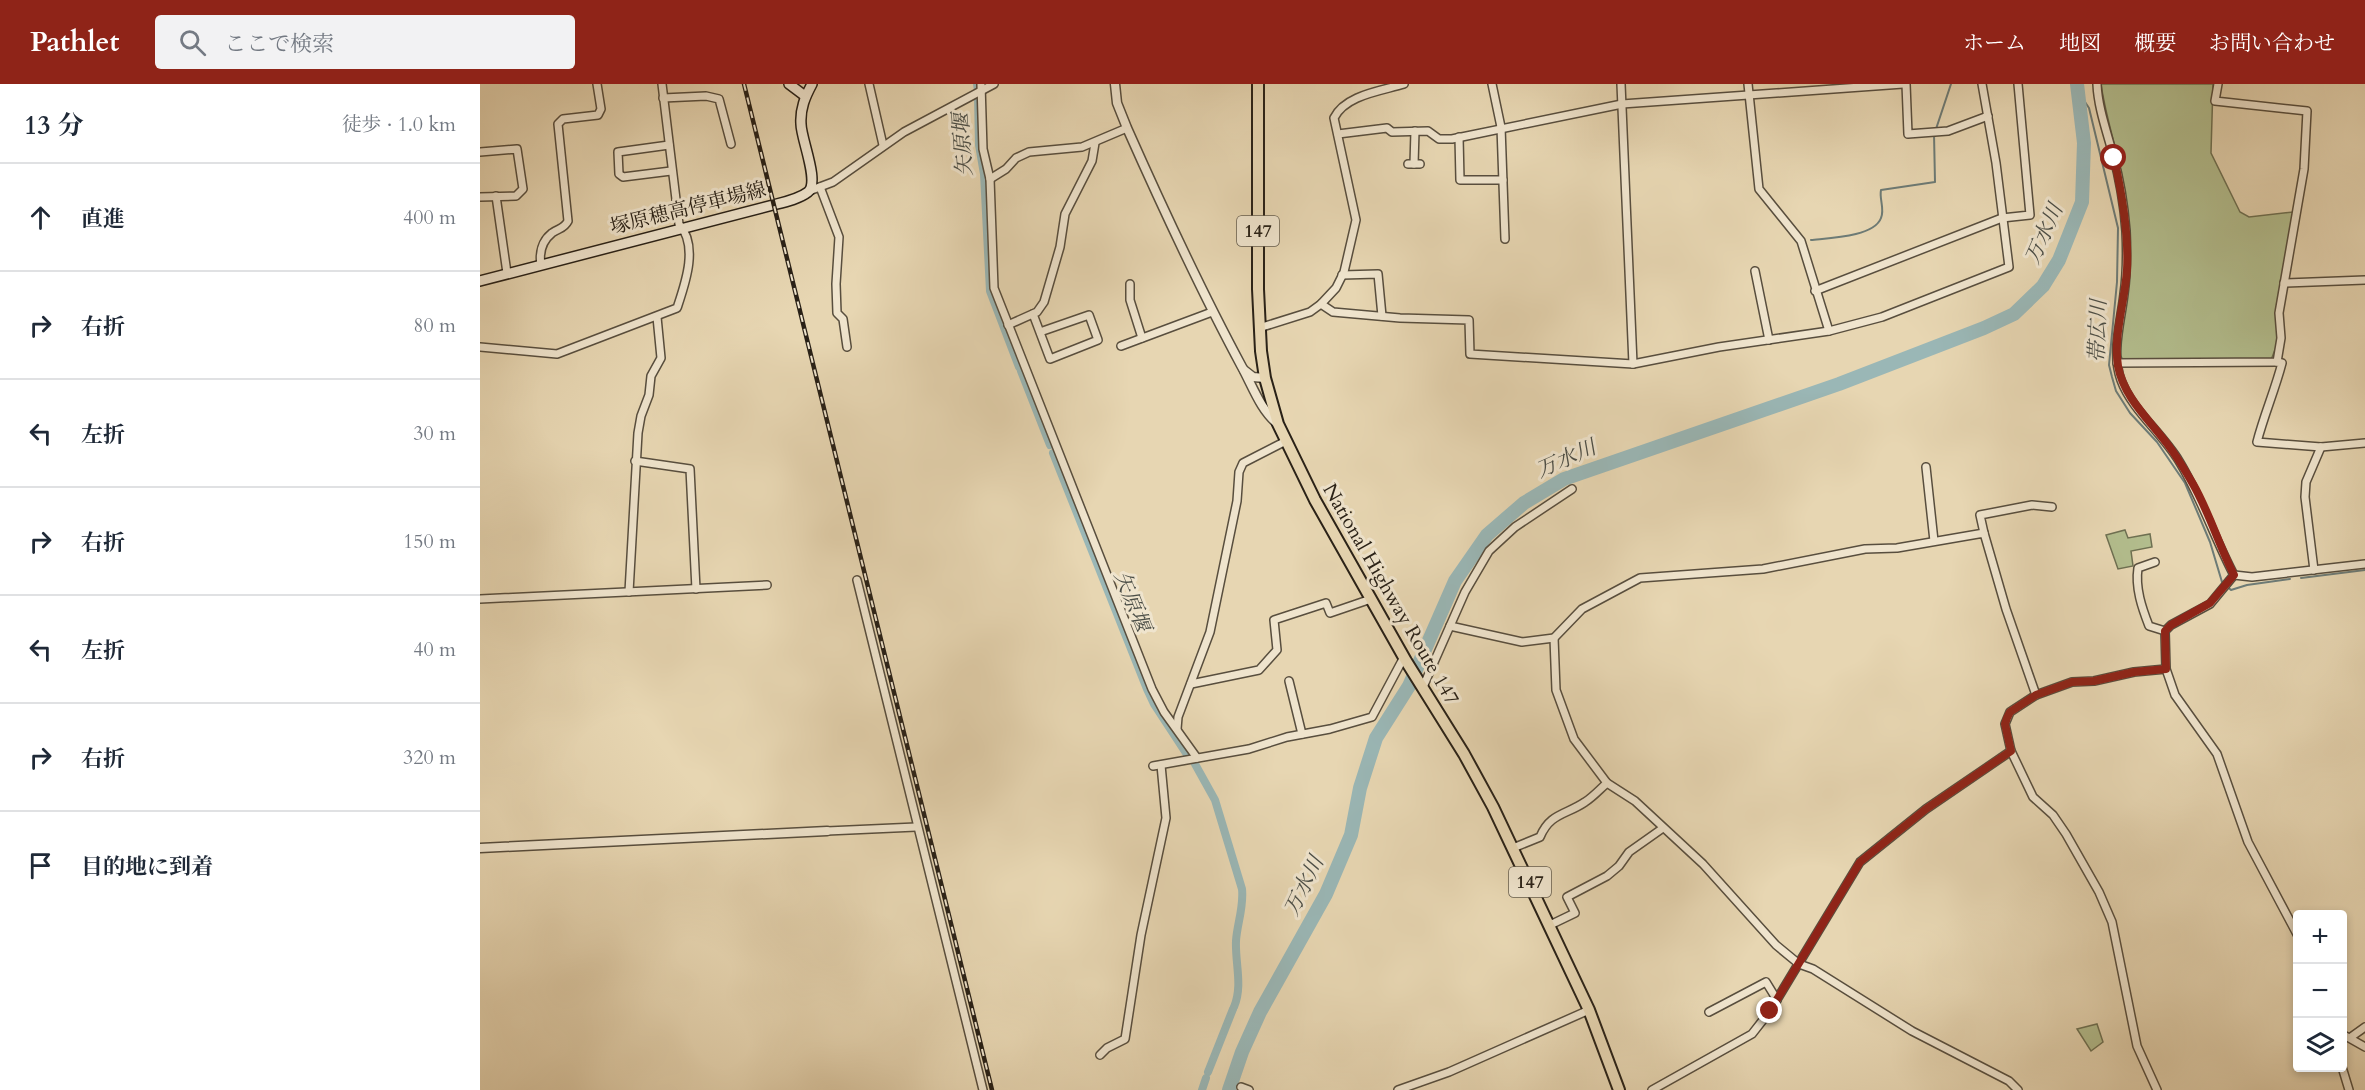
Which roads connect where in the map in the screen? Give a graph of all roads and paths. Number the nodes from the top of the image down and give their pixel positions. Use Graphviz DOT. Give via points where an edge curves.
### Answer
graph roads {
  1 [pos="597,84"];
  2 [pos="662,84"];
  3 [pos="789,84"];
  4 [pos="812,84"];
  5 [pos="869,84"];
  6 [pos="994,84"];
  7 [pos="1115,84"];
  8 [pos="1258,84"];
  9 [pos="1404,84"];
  10 [pos="1491,84"];
  11 [pos="1621,84"];
  12 [pos="1748,84"];
  13 [pos="1904,84"];
  14 [pos="1982,84"];
  15 [pos="2018,84"];
  16 [pos="2097,84"];
  17 [pos="2218,84"];
  18 [pos="981,88"];
  19 [pos="805,96"];
  20 [pos="1748,96"];
  21 [pos="663,98"];
  22 [pos="1622,104"];
  23 [pos="1988,116"];
  24 [pos="1501,127"];
  25 [pos="1127,128"];
  26 [pos="1414,131"];
  27 [pos="1338,134"];
  28 [pos="1459,137"];
  29 [pos="1095,143"];
  30 [pos="731,144"];
  31 [pos="669,145"];
  32 [pos="883,145"];
  33 [pos="480,152"];
  34 [pos="1414,164"];
  35 [pos="671,171"];
  36 [pos="990,179"];
  37 [pos="1503,180"];
  38 [pos="820,187"];
  39 [pos="809,191"];
  40 [pos="496,196"];
  41 [pos="480,197"];
  42 [pos="2002,218"];
  43 [pos="682,227"];
  44 [pos="1505,239"];
  45 [pos="541,265"];
  46 [pos="1755,271"];
  47 [pos="507,273"];
  48 [pos="1342,275"];
  49 [pos="480,280"];
  50 [pos="2365,280"];
  51 [pos="2284,283"];
  52 [pos="1130,284"];
  53 [pos="1815,291"];
  54 [pos="1321,304"];
  55 [pos="1212,312"];
  56 [pos="1033,314"];
  57 [pos="1382,316"];
  58 [pos="657,317"];
  59 [pos="1008,325"];
  60 [pos="1259,328"];
  61 [pos="1829,331"];
  62 [pos="1040,332"];
  63 [pos="1142,338"];
  64 [pos="1769,340"];
  65 [pos="1121,346"];
  66 [pos="480,347"];
  67 [pos="847,347"];
  68 [pos="2277,362"];
  69 [pos="2117,363"];
  70 [pos="1633,364"];
  71 [pos="1244,370"];
  72 [pos="1265,378"];
  73 [pos="1278,424"];
  74 [pos="1286,441"];
  75 [pos="2365,443"];
  76 [pos="2321,447"];
  77 [pos="635,461"];
  78 [pos="1926,467"];
  79 [pos="1572,489"];
  80 [pos="2052,507"];
  81 [pos="1984,533"];
  82 [pos="1934,542"];
  83 [pos="2155,562"];
  84 [pos="2365,564"];
  85 [pos="2314,570"];
  86 [pos="2234,575"];
  87 [pos="857,580"];
  88 [pos="767,585"];
  89 [pos="696,589"];
  90 [pos="628,592"];
  91 [pos="480,599"];
  92 [pos="1371,599"];
  93 [pos="1450,626"];
  94 [pos="2165,631"];
  95 [pos="1554,638"];
  96 [pos="1405,659"];
  97 [pos="2166,669"];
  98 [pos="1289,681"];
  99 [pos="1191,684"];
  100 [pos="1422,686"];
  101 [pos="2036,695"];
  102 [pos="1177,729"];
  103 [pos="1302,734"];
  104 [pos="2011,751"];
  105 [pos="1197,758"];
  106 [pos="1607,783"];
  107 [pos="916,827"];
  108 [pos="1663,828"];
  109 [pos="827,831"];
  110 [pos="480,848"];
  111 [pos="1514,848"];
  112 [pos="1550,925"];
  113 [pos="2293,927"];
  114 [pos="1799,964"];
  115 [pos="1777,1000"];
  116 [pos="1589,1011"];
  117 [pos="1708,1012"];
  118 [pos="2365,1027"];
  119 [pos="2347,1036"];
  120 [pos="2351,1038"];
  121 [pos="2365,1047"];
  122 [pos="1100,1055"];
  123 [pos="2344,1072"];
  124 [pos="1240,1087"];
  125 [pos="983,1090"];
  126 [pos="1249,1090"];
  127 [pos="1398,1090"];
  128 [pos="1619,1090"];
  129 [pos="1652,1090"];
  130 [pos="2018,1090"];
  131 [pos="2157,1090"];
  132 [pos="2349,1090"];
  1 -- 45 [label="street" via="601,109 598,115 563,119 558,124 568,221 543,244"];
  2 -- 21 [label="street"];
  3 -- 19 [label="main road"];
  4 -- 19 [label="main road"];
  5 -- 32 [label="street"];
  6 -- 18 [label="street"];
  7 -- 25 [label="street" via="1117,103"];
  8 -- 60 [label="highway, National Highway Route 147 / 147"];
  9 -- 27 [label="street" via="1347,102 1335,118"];
  10 -- 24 [label="street"];
  11 -- 22 [label="street"];
  12 -- 20 [label="street"];
  13 -- 20 [label="street"];
  13 -- 23 [label="street" via="1908,134 1941,132"];
  14 -- 23 [label="street"];
  15 -- 42 [label="street" via="2030,215"];
  16 -- 69 [label="street" via="2121,189 2126,231 2127,268"];
  17 -- 51 [label="street" via="2215,101 2307,111 2304,169"];
  18 -- 32 [label="street"];
  18 -- 36 [label="street" via="983,149"];
  19 -- 39 [label="main road" via="801,126 813,177"];
  20 -- 22 [label="street"];
  20 -- 53 [label="street" via="1759,189 1801,241"];
  21 -- 30 [label="street" via="719,99"];
  21 -- 31 [label="street"];
  22 -- 24 [label="street"];
  22 -- 70 [label="street"];
  23 -- 42 [label="street"];
  24 -- 28 [label="street"];
  24 -- 37 [label="street"];
  25 -- 29 [label="street"];
  25 -- 55 [label="street"];
  26 -- 27 [label="street" via="1392,132 1388,128"];
  26 -- 28 [label="street" via="1428,131 1439,139"];
  26 -- 34 [label="street"];
  27 -- 48 [label="street" via="1356,220"];
  28 -- 37 [label="street" via="1460,180"];
  29 -- 36 [label="street" via="1029,152"];
  29 -- 56 [label="street" via="1092,161 1065,214 1044,303"];
  31 -- 35 [label="street"];
  31 -- 35 [label="street" via="616,155 623,177"];
  32 -- 38 [label="street" via="834,182"];
  33 -- 40 [label="street" via="517,149 523,189 516,196"];
  35 -- 43 [label="street"];
  36 -- 59 [label="street" via="994,288"];
  37 -- 44 [label="street"];
  38 -- 39 [label="street"];
  38 -- 67 [label="street" via="839,237 837,313 843,319"];
  39 -- 43 [label="main road, 塚原穂高停車場線" via="795,199"];
  40 -- 41 [label="street"];
  40 -- 47 [label="street"];
  42 -- 53 [label="street"];
  42 -- 61 [label="street" via="2009,267 1882,317"];
  43 -- 45 [label="main road, 塚原穂高停車場線"];
  43 -- 58 [label="street" via="690,264 677,308"];
  45 -- 47 [label="main road, 塚原穂高停車場線"];
  46 -- 64 [label="street"];
  47 -- 49 [label="main road, 塚原穂高停車場線"];
  48 -- 54 [label="street"];
  48 -- 57 [label="street" via="1378,274"];
  50 -- 51 [label="street"];
  51 -- 68 [label="street"];
  52 -- 63 [label="street" via="1130,300"];
  53 -- 61 [label="street"];
  54 -- 57 [label="street" via="1333,312"];
  54 -- 60 [label="street" via="1310,312"];
  55 -- 63 [label="street"];
  55 -- 71 [label="street"];
  56 -- 59 [label="street"];
  56 -- 62 [label="street"];
  57 -- 70 [label="street" via="1469,320 1470,354"];
  58 -- 66 [label="street" via="557,354"];
  58 -- 77 [label="street" via="661,358 651,376 649,395 640,416"];
  59 -- 102 [label="street" via="1152,689"];
  60 -- 72 [label="highway, National Highway Route 147 / 147"];
  61 -- 64 [label="street"];
  62 -- 62 [label="street" via="1050,359 1098,340 1089,315"];
  63 -- 65 [label="street"];
  64 -- 70 [label="street"];
  68 -- 69 [label="street"];
  68 -- 76 [label="street" via="2282,363 2276,388 2257,442"];
  69 -- 86 [label="street" via="2133,401 2194,485"];
  71 -- 72 [label="street" via="1252,377"];
  71 -- 73 [label="street" via="1271,419"];
  72 -- 73 [label="highway, National Highway Route 147 / 147"];
  73 -- 74 [label="highway, National Highway Route 147 / 147"];
  74 -- 92 [label="highway, National Highway Route 147 / 147"];
  74 -- 99 [label="street" via="1243,463 1239,472 1237,501 1210,632"];
  75 -- 76 [label="street"];
  76 -- 85 [label="street" via="2306,482"];
  77 -- 89 [label="street" via="690,469"];
  77 -- 90 [label="street"];
  78 -- 82 [label="street"];
  79 -- 93 [label="street" via="1515,527 1489,550"];
  80 -- 81 [label="street" via="2032,505 1980,515"];
  81 -- 82 [label="street"];
  81 -- 101 [label="street"];
  82 -- 95 [label="street" via="1865,549 1763,569 1640,578 1582,609"];
  83 -- 94 [label="street" via="2138,568 2136,578 2149,626"];
  84 -- 85 [label="street"];
  85 -- 86 [label="street" via="2252,577"];
  86 -- 94 [label="street" via="2210,603"];
  87 -- 107 [label="street" via="917,816"];
  88 -- 89 [label="street"];
  89 -- 90 [label="street"];
  90 -- 91 [label="street"];
  92 -- 96 [label="highway, National Highway Route 147 / 147"];
  92 -- 99 [label="street" via="1330,613 1326,603 1274,620 1277,650 1259,670"];
  93 -- 95 [label="street" via="1522,642"];
  93 -- 100 [label="street"];
  94 -- 97 [label="street"];
  95 -- 106 [label="street" via="1556,690 1563,710 1574,739"];
  96 -- 100 [label="highway, National Highway Route 147 / 147"];
  96 -- 103 [label="street" via="1372,717"];
  97 -- 101 [label="street" via="2072,682"];
  97 -- 113 [label="street" via="2175,694 2217,754 2248,842"];
  98 -- 103 [label="street"];
  99 -- 102 [label="street"];
  100 -- 111 [label="highway, National Highway Route 147 / 147"];
  101 -- 104 [label="street" via="2007,718"];
  102 -- 105 [label="street"];
  103 -- 105 [label="street"];
  104 -- 114 [label="street" via="1926,809 1860,862"];
  104 -- 131 [label="street" via="2032,797 2053,815 2066,834 2112,922 2137,1046"];
  105 -- 122 [label="street" via="1157,766 1166,818 1141,935 1125,1039"];
  106 -- 108 [label="street" via="1635,801"];
  106 -- 111 [label="street" via="1585,802 1552,819 1540,837"];
  107 -- 109 [label="street"];
  107 -- 125 [label="street"];
  108 -- 112 [label="street" via="1629,852 1607,876 1567,897 1575,914"];
  108 -- 114 [label="street"];
  109 -- 110 [label="street"];
  111 -- 112 [label="highway, National Highway Route 147 / 147"];
  112 -- 116 [label="highway, National Highway Route 147 / 147"];
  114 -- 115 [label="street"];
  114 -- 130 [label="street" via="1912,1031 2009,1081"];
  115 -- 117 [label="street" via="1766,982"];
  115 -- 129 [label="street" via="1752,1034"];
  116 -- 127 [label="street"];
  116 -- 128 [label="highway, National Highway Route 147 / 147"];
  118 -- 120 [label="street"];
  119 -- 120 [label="street"];
  120 -- 121 [label="street"];
  123 -- 132 [label="street"];
  124 -- 126 [label="street"];
}
